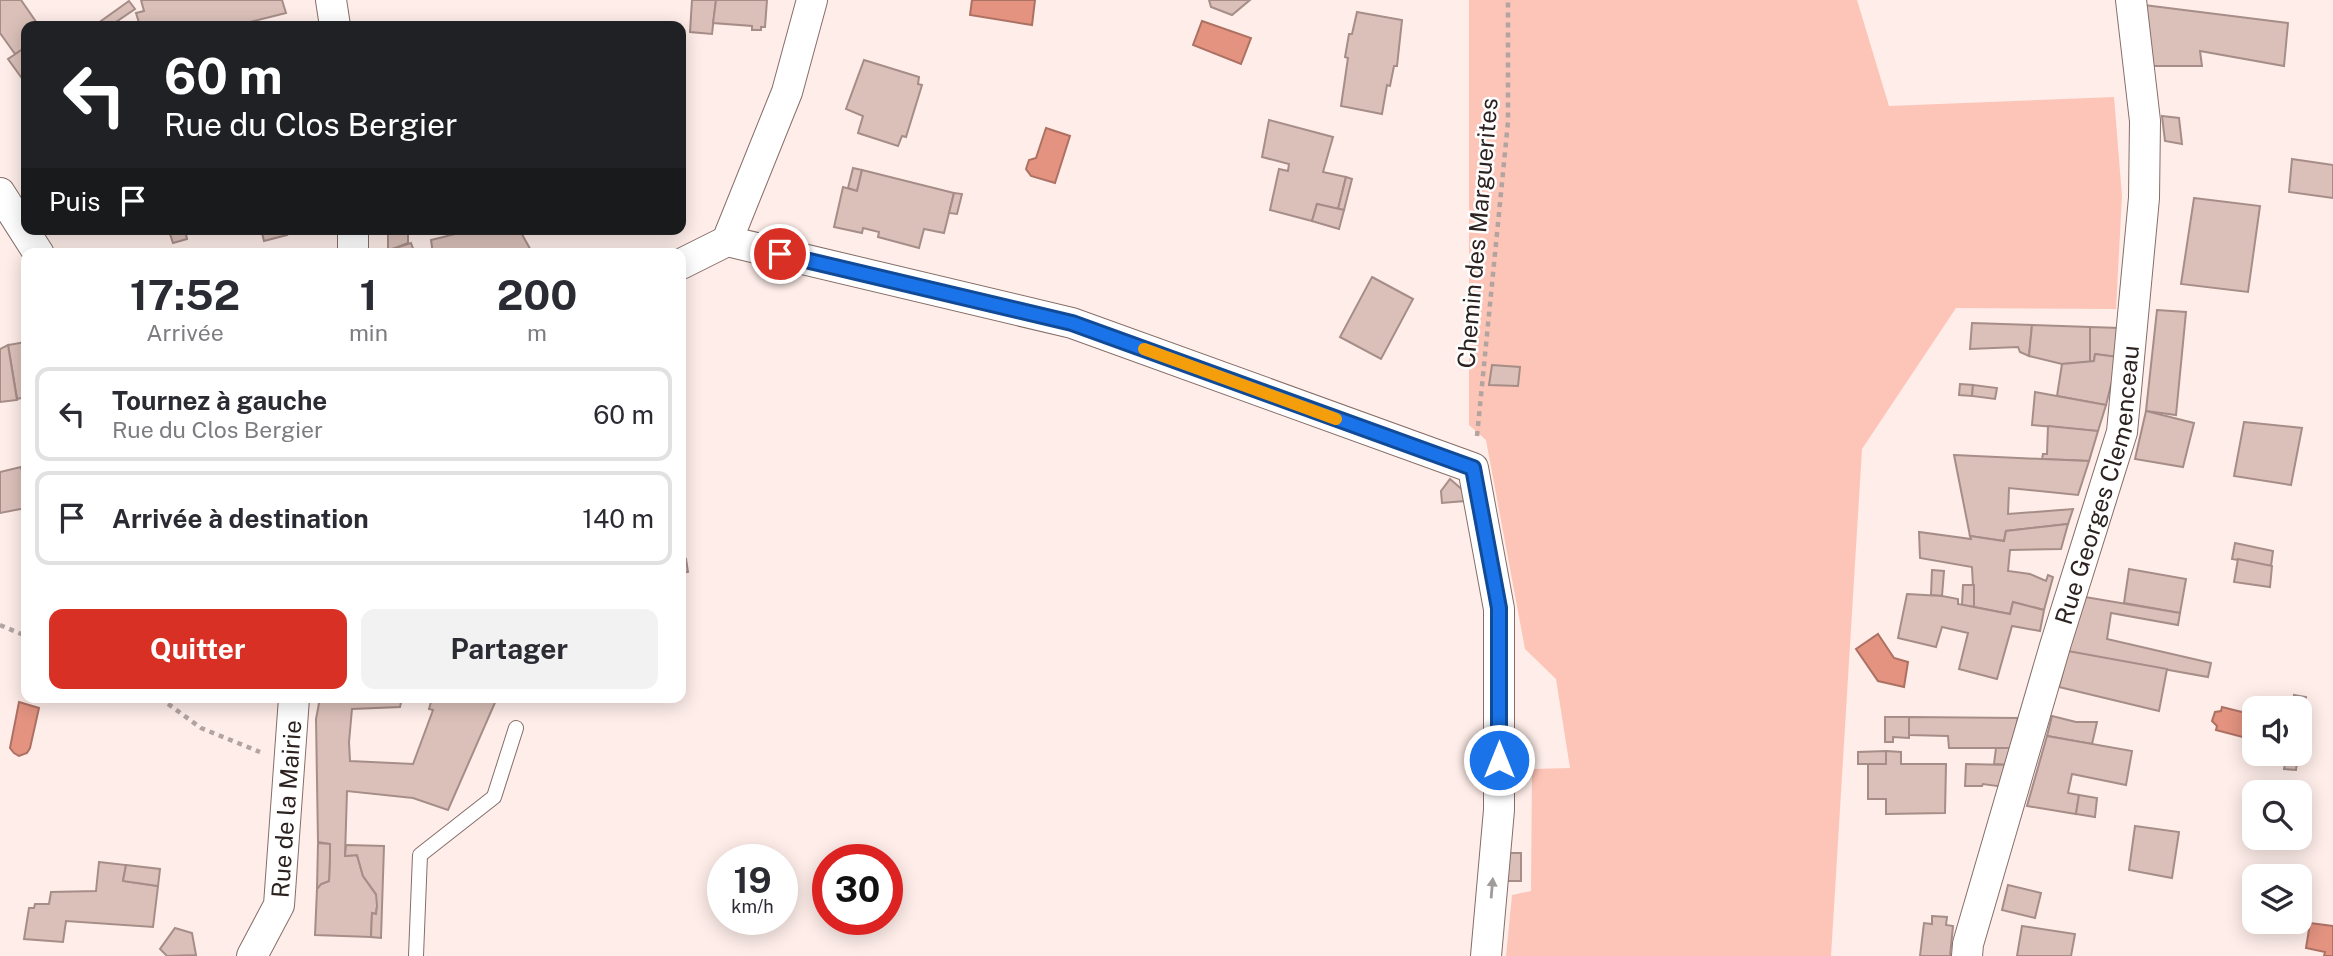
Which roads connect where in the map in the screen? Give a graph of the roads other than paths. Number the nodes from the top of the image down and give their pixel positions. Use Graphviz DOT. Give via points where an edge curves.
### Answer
graph roads {
  1 [pos="331,0"];
  2 [pos="812,0"];
  3 [pos="2131,0"];
  4 [pos="334,21"];
  5 [pos="0,193"];
  6 [pos="21,226"];
  7 [pos="727,241"];
  8 [pos="686,262"];
  9 [pos="294,703"];
  10 [pos="516,728"];
  11 [pos="252,956"];
  12 [pos="416,956"];
  13 [pos="1486,956"];
  14 [pos="1967,956"];
  1 -- 4 [label="street"];
  2 -- 7 [label="street" via="787,92"];
  3 -- 14 [label="street, Rue Georges Clemenceau" via="2145,121 2144,198 2122,432 2051,659"];
  5 -- 6 [label="street"];
  7 -- 8 [label="street"];
  13 -- 7 [label="street, one-way" via="1499,810 1499,608 1473,468 1072,323"];
  9 -- 11 [label="street, Rue de la Mairie" via="279,905"];
  10 -- 12 [label="lane" via="494,797 420,855"];
}
